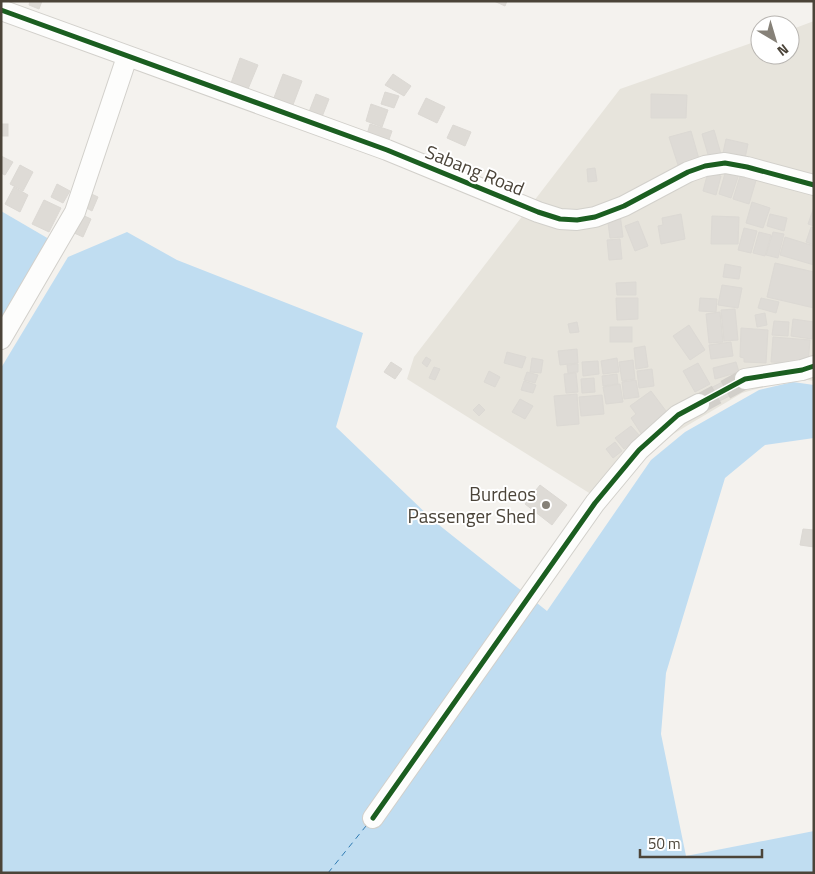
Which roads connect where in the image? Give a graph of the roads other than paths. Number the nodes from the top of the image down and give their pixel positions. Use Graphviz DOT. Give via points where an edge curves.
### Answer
graph roads {
  1 [pos="1,10"];
  2 [pos="127,57"];
  3 [pos="814,184"];
  4 [pos="1,340"];
  5 [pos="814,366"];
  6 [pos="745,379"];
  7 [pos="699,404"];
  8 [pos="373,818"];
  1 -- 2 [label="street, Sabang Road"];
  2 -- 3 [label="street, Sabang Road" via="387,150 560,219 596,217 688,172 725,163"];
  2 -- 4 [label="street" via="75,212"];
  5 -- 6 [label="street"];
  7 -- 8 [label="street" via="678,415 638,450 594,503"];
}
